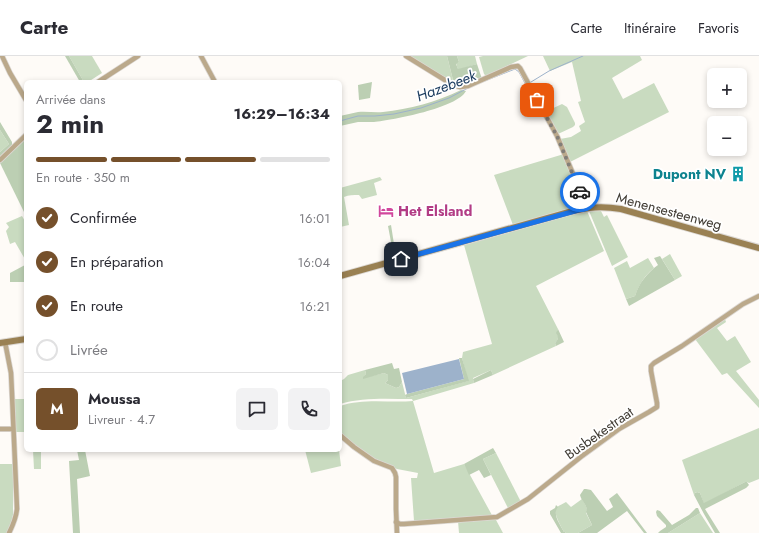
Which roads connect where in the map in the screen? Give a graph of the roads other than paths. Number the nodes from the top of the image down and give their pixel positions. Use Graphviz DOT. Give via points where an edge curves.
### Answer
graph roads {
  1 [pos="2,56"];
  2 [pos="138,56"];
  3 [pos="201,56"];
  4 [pos="406,56"];
  5 [pos="101,80"];
  6 [pos="213,80"];
  7 [pos="24,97"];
  8 [pos="24,136"];
  9 [pos="0,160"];
  10 [pos="586,208"];
  11 [pos="759,248"];
  12 [pos="342,275"];
  13 [pos="759,296"];
  14 [pos="24,340"];
  15 [pos="2,343"];
  16 [pos="0,429"];
  17 [pos="13,429"];
  18 [pos="342,436"];
  19 [pos="396,522"];
  20 [pos="9,533"];
  21 [pos="397,533"];
  1 -- 7 [label="street"];
  2 -- 5 [label="street"];
  3 -- 6 [label="street"];
  4 -- 10 [label="street" via="460,87 511,67 520,68 557,136"];
  8 -- 9 [label="street"];
  10 -- 11 [label="street, Menensesteenweg" via="621,209"];
  10 -- 12 [label="street, Menensesteenweg"];
  13 -- 19 [label="street, Busbekestraat" via="654,363 651,371 657,407 619,429 528,499 497,517 404,524"];
  14 -- 15 [label="street"];
  15 -- 17 [label="street" via="11,373"];
  16 -- 17 [label="street"];
  17 -- 20 [label="street" via="17,509"];
  18 -- 19 [label="street" via="374,461 392,468 395,472"];
  19 -- 21 [label="street"];
}
